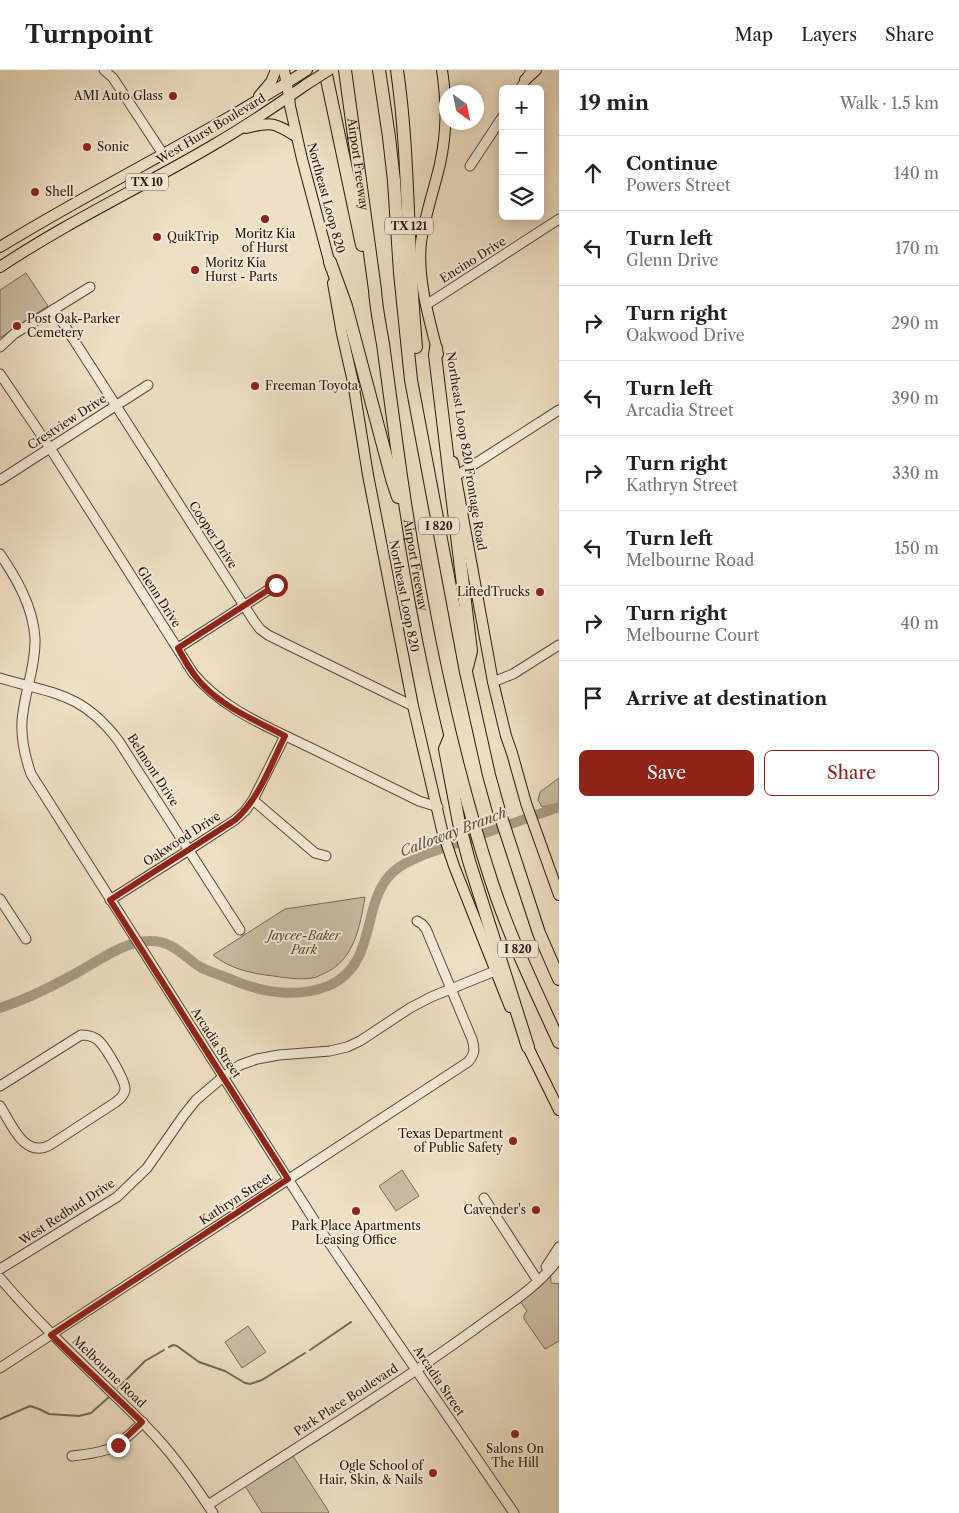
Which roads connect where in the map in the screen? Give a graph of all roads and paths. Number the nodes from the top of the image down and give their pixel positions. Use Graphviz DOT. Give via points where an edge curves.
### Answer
graph roads {
  1 [pos="104,70"];
  2 [pos="276,70"];
  3 [pos="284,70"];
  4 [pos="325,70"];
  5 [pos="329,70"];
  6 [pos="345,70"];
  7 [pos="379,70"];
  8 [pos="397,70"];
  9 [pos="442,70"];
  10 [pos="534,70"];
  11 [pos="305,71"];
  12 [pos="286,84"];
  13 [pos="523,85"];
  14 [pos="289,96"];
  15 [pos="251,104"];
  16 [pos="499,122"];
  17 [pos="238,130"];
  18 [pos="297,137"];
  19 [pos="163,154"];
  20 [pos="470,166"];
  21 [pos="559,218"];
  22 [pos="0,247"];
  23 [pos="330,262"];
  24 [pos="0,267"];
  25 [pos="90,286"];
  26 [pos="426,305"];
  27 [pos="376,308"];
  28 [pos="54,309"];
  29 [pos="0,347"];
  30 [pos="436,348"];
  31 [pos="0,374"];
  32 [pos="411,380"];
  33 [pos="148,385"];
  34 [pos="115,406"];
  35 [pos="559,410"];
  36 [pos="50,448"];
  37 [pos="456,476"];
  38 [pos="0,480"];
  39 [pos="406,518"];
  40 [pos="0,554"];
  41 [pos="276,585"];
  42 [pos="244,607"];
  43 [pos="559,644"];
  44 [pos="178,648"];
  45 [pos="466,672"];
  46 [pos="0,678"];
  47 [pos="494,682"];
  48 [pos="29,685"];
  49 [pos="413,706"];
  50 [pos="285,736"];
  51 [pos="450,736"];
  52 [pos="253,800"];
  53 [pos="438,807"];
  54 [pos="190,850"];
  55 [pos="326,856"];
  56 [pos="559,895"];
  57 [pos="0,899"];
  58 [pos="110,900"];
  59 [pos="417,921"];
  60 [pos="240,930"];
  61 [pos="26,939"];
  62 [pos="494,971"];
  63 [pos="559,979"];
  64 [pos="451,988"];
  65 [pos="559,1042"];
  66 [pos="528,1047"];
  67 [pos="223,1077"];
  68 [pos="0,1086"];
  69 [pos="0,1106"];
  70 [pos="559,1110"];
  71 [pos="288,1179"];
  72 [pos="484,1198"];
  73 [pos="559,1247"];
  74 [pos="559,1258"];
  75 [pos="0,1269"];
  76 [pos="0,1278"];
  77 [pos="540,1279"];
  78 [pos="51,1335"];
  79 [pos="0,1368"];
  80 [pos="416,1369"];
  81 [pos="142,1422"];
  82 [pos="72,1456"];
  83 [pos="210,1509"];
  84 [pos="514,1513"];
  1 -- 19 [label="street" via="113,78"];
  2 -- 15 [label="main road" via="268,86"];
  3 -- 12 [label="main road, Northeast Loop 820"];
  4 -- 27 [label="highway, I 820"];
  5 -- 14 [label="main road, West Hurst Boulevard / TX 10, bridge"];
  6 -- 27 [label="highway, Airport Freeway / TX 121"];
  7 -- 32 [label="highway, I 820" via="390,137"];
  8 -- 32 [label="highway, TX 121" via="403,110 417,367"];
  9 -- 26 [label="main road, Northeast Loop 820 Frontage Road" via="446,99 445,130 421,242"];
  10 -- 13 [label="main road"];
  11 -- 12 [label="main road, West Hurst Boulevard"];
  12 -- 14 [label="main road, Northeast Loop 820"];
  12 -- 15 [label="main road, West Hurst Boulevard / TX 10"];
  14 -- 17 [label="main road, West Hurst Boulevard / TX 10"];
  14 -- 18 [label="main road, Northeast Loop 820"];
  15 -- 19 [label="main road, West Hurst Boulevard / TX 10"];
  16 -- 20 [label="street"];
  17 -- 18 [label="main road" via="271,124"];
  17 -- 24 [label="main road, West Hurst Boulevard / TX 10" via="86,214"];
  18 -- 23 [label="main road, Northeast Loop 820"];
  19 -- 22 [label="main road, West Hurst Boulevard / TX 10"];
  21 -- 26 [label="street, Encino Drive"];
  23 -- 39 [label="highway" via="346,306 392,479"];
  23 -- 49 [label="main road, Northeast Loop 820"];
  25 -- 28 [label="street"];
  26 -- 30 [label="main road, Northeast Loop 820 Frontage Road"];
  27 -- 39 [label="highway, Airport Freeway / I 820"];
  28 -- 29 [label="street" via="14,334"];
  28 -- 34 [label="street, Cooper Drive"];
  30 -- 37 [label="main road, Northeast Loop 820 Frontage Road" via="447,400"];
  30 -- 45 [label="highway" via="472,651"];
  31 -- 36 [label="street, Glenn Drive"];
  32 -- 45 [label="highway, I 820"];
  33 -- 34 [label="street, Crestview Drive"];
  34 -- 36 [label="street, Crestview Drive"];
  34 -- 42 [label="street, Cooper Drive"];
  35 -- 37 [label="street"];
  36 -- 38 [label="street, Crestview Drive"];
  36 -- 44 [label="street, Glenn Drive"];
  37 -- 47 [label="main road, Northeast Loop 820 Frontage Road"];
  39 -- 51 [label="highway, Airport Freeway / I 820"];
  40 -- 48 [label="street, Arcadia Street" via="27,602 32,622 35,637"];
  41 -- 42 [label="street"];
  42 -- 44 [label="street"];
  42 -- 49 [label="street, Cooper Drive" via="268,635"];
  43 -- 47 [label="street" via="513,674"];
  44 -- 50 [label="street, Glenn Drive" via="209,691 238,712"];
  45 -- 63 [label="highway, I 820" via="488,775 539,933"];
  46 -- 48 [label="street, Belmont Drive"];
  47 -- 56 [label="main road, Northeast Loop 820 Frontage Road" via="526,803"];
  48 -- 54 [label="street, Belmont Drive" via="70,698 109,727"];
  48 -- 58 [label="street, Arcadia Street" via="22,733 30,774"];
  49 -- 53 [label="main road, Northeast Loop 820"];
  50 -- 52 [label="street, Oakwood Drive"];
  50 -- 53 [label="street, Glenn Drive" via="419,801"];
  51 -- 65 [label="highway, Airport Freeway / I 820" via="502,911"];
  51 -- 66 [label="highway" via="445,749 459,823"];
  52 -- 54 [label="street, Oakwood Drive" via="235,820"];
  52 -- 55 [label="street" via="314,853"];
  53 -- 62 [label="main road, Northeast Loop 820" via="454,866"];
  54 -- 58 [label="street, Oakwood Drive"];
  54 -- 60 [label="street, Belmont Drive"];
  57 -- 61 [label="street"];
  58 -- 67 [label="street, Arcadia Street"];
  59 -- 64 [label="street, Kathryn Street" via="426,929"];
  62 -- 64 [label="street, West Redbud Drive"];
  62 -- 66 [label="main road, Northeast Loop 820"];
  64 -- 67 [label="street, West Redbud Drive" via="431,996 347,1047 257,1059 240,1065"];
  64 -- 71 [label="street, Kathryn Street" via="474,1048 468,1062"];
  66 -- 70 [label="main road, Northeast Loop 820"];
  67 -- 71 [label="street, Arcadia Street"];
  67 -- 75 [label="street, West Redbud Drive" via="196,1100 147,1168 117,1197"];
  68 -- 69 [label="street" via="81,1035 90,1036 101,1044 123,1079 125,1090 116,1102 50,1145 39,1148 24,1143"];
  71 -- 78 [label="street, Kathryn Street"];
  71 -- 80 [label="street, Arcadia Street"];
  72 -- 77 [label="street"];
  73 -- 77 [label="street, Park Place Boulevard"];
  74 -- 77 [label="street, Park Place Boulevard"];
  76 -- 78 [label="street, Melbourne Road"];
  77 -- 80 [label="street, Park Place Boulevard"];
  78 -- 79 [label="street, Kathryn Street"];
  78 -- 81 [label="street, Melbourne Road"];
  80 -- 83 [label="street, Park Place Boulevard"];
  80 -- 84 [label="street, Arcadia Street"];
  81 -- 82 [label="street" via="112,1448"];
  81 -- 83 [label="street, Melbourne Road" via="174,1458"];
}
